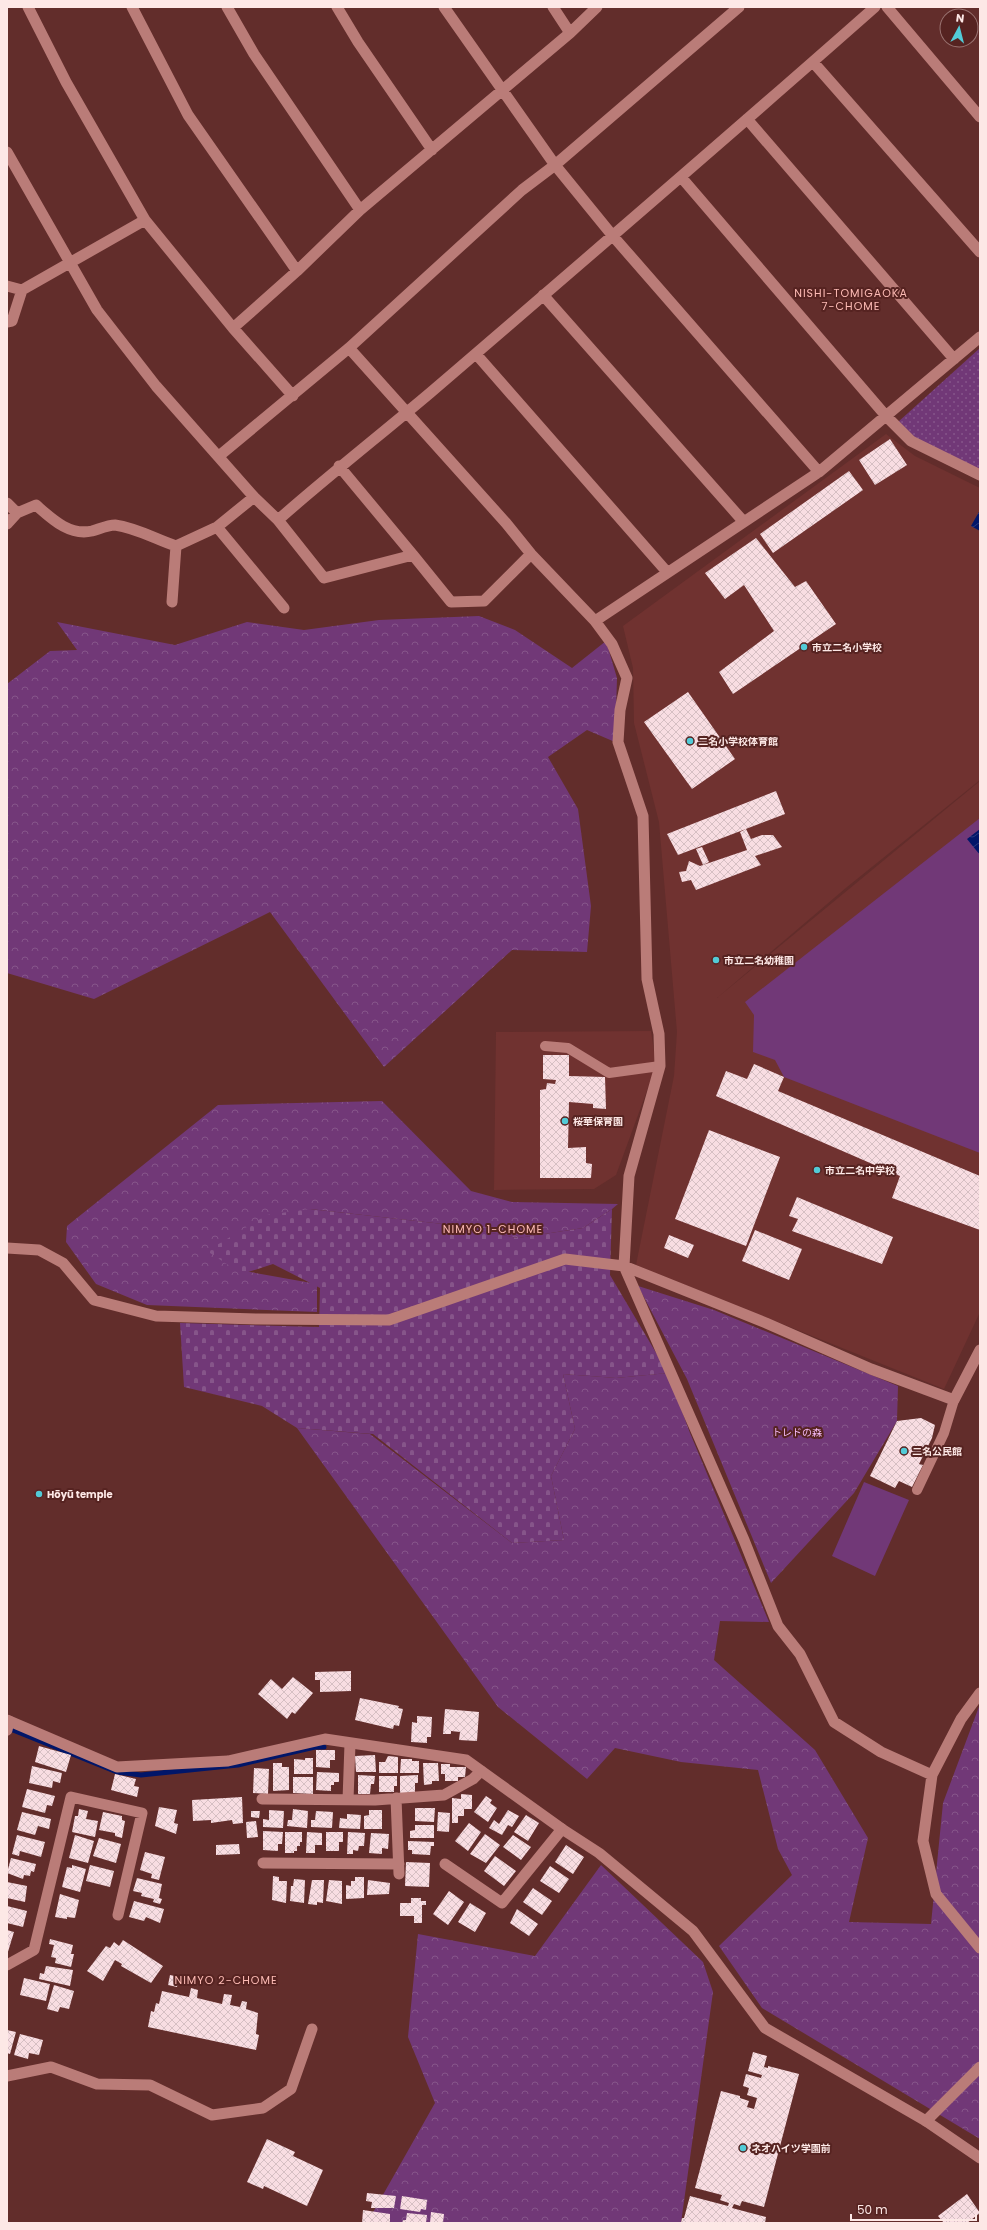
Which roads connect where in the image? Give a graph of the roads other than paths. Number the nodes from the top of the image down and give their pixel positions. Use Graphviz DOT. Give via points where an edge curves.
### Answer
graph roads {
  1 [pos="28,7"];
  2 [pos="132,7"];
  3 [pos="227,7"];
  4 [pos="337,7"];
  5 [pos="444,7"];
  6 [pos="553,7"];
  7 [pos="597,7"];
  8 [pos="739,7"];
  9 [pos="875,7"];
  10 [pos="887,7"];
  11 [pos="570,33"];
  12 [pos="813,62"];
  13 [pos="502,89"];
  14 [pos="980,117"];
  15 [pos="747,119"];
  16 [pos="432,150"];
  17 [pos="7,152"];
  18 [pos="555,165"];
  19 [pos="682,177"];
  20 [pos="360,210"];
  21 [pos="145,220"];
  22 [pos="612,235"];
  23 [pos="980,252"];
  24 [pos="69,263"];
  25 [pos="297,271"];
  26 [pos="7,286"];
  27 [pos="22,290"];
  28 [pos="544,295"];
  29 [pos="7,322"];
  30 [pos="233,328"];
  31 [pos="980,337"];
  32 [pos="349,348"];
  33 [pos="476,354"];
  34 [pos="954,359"];
  35 [pos="293,396"];
  36 [pos="406,413"];
  37 [pos="886,416"];
  38 [pos="219,456"];
  39 [pos="339,466"];
  40 [pos="819,472"];
  41 [pos="980,475"];
  42 [pos="254,497"];
  43 [pos="7,503"];
  44 [pos="17,513"];
  45 [pos="278,520"];
  46 [pos="743,521"];
  47 [pos="7,524"];
  48 [pos="217,527"];
  49 [pos="176,546"];
  50 [pos="531,554"];
  51 [pos="413,555"];
  52 [pos="667,572"];
  53 [pos="172,602"];
  54 [pos="284,608"];
  55 [pos="595,621"];
  56 [pos="545,1046"];
  57 [pos="660,1066"];
  58 [pos="7,1248"];
  59 [pos="624,1266"];
  60 [pos="980,1350"];
  61 [pos="954,1400"];
  62 [pos="917,1490"];
  63 [pos="980,1693"];
  64 [pos="8,1724"];
  65 [pos="350,1744"];
  66 [pos="481,1771"];
  67 [pos="932,1775"];
  68 [pos="396,1798"];
  69 [pos="262,1800"];
  70 [pos="348,1800"];
  71 [pos="562,1829"];
  72 [pos="263,1863"];
  73 [pos="445,1864"];
  74 [pos="118,1915"];
  75 [pos="980,1948"];
  76 [pos="7,1965"];
  77 [pos="312,2029"];
  78 [pos="980,2067"];
  79 [pos="7,2076"];
  80 [pos="926,2121"];
  81 [pos="980,2158"];
  1 -- 21 [label="street" via="66,82"];
  2 -- 25 [label="street" via="188,115"];
  3 -- 20 [label="street" via="254,54"];
  4 -- 16 [label="street"];
  5 -- 13 [label="street"];
  6 -- 11 [label="street"];
  7 -- 11 [label="street"];
  8 -- 18 [label="street"];
  9 -- 12 [label="street"];
  10 -- 14 [label="street"];
  11 -- 13 [label="street"];
  12 -- 15 [label="street"];
  12 -- 23 [label="street"];
  13 -- 16 [label="street"];
  13 -- 18 [label="street"];
  15 -- 19 [label="street"];
  15 -- 34 [label="street"];
  16 -- 20 [label="street"];
  17 -- 24 [label="street"];
  18 -- 22 [label="street"];
  18 -- 32 [label="street" via="522,190"];
  19 -- 22 [label="street"];
  19 -- 37 [label="street"];
  20 -- 25 [label="street"];
  21 -- 24 [label="street"];
  21 -- 30 [label="street"];
  22 -- 28 [label="street"];
  22 -- 40 [label="street"];
  24 -- 27 [label="street"];
  24 -- 38 [label="street" via="97,310 156,386"];
  25 -- 30 [label="street"];
  26 -- 27 [label="street"];
  27 -- 29 [label="street" via="12,321"];
  28 -- 33 [label="street"];
  28 -- 46 [label="street"];
  30 -- 35 [label="street"];
  31 -- 34 [label="street"];
  32 -- 35 [label="street"];
  32 -- 36 [label="street"];
  33 -- 36 [label="street"];
  33 -- 52 [label="street"];
  34 -- 37 [label="street"];
  35 -- 38 [label="street"];
  36 -- 39 [label="street"];
  36 -- 50 [label="street"];
  37 -- 40 [label="street"];
  37 -- 41 [label="street" via="911,442"];
  38 -- 42 [label="street"];
  39 -- 45 [label="street"];
  39 -- 51 [label="street"];
  40 -- 46 [label="street"];
  42 -- 45 [label="street"];
  42 -- 48 [label="street"];
  43 -- 44 [label="street"];
  44 -- 47 [label="street"];
  44 -- 49 [label="street" via="36,505 58,524 74,530 90,531 114,525 139,530"];
  45 -- 51 [label="street" via="324,578"];
  46 -- 52 [label="street" via="708,547"];
  48 -- 49 [label="street"];
  48 -- 54 [label="street"];
  49 -- 53 [label="street"];
  50 -- 51 [label="street" via="484,601 451,602"];
  50 -- 55 [label="street"];
  52 -- 55 [label="street"];
  55 -- 57 [label="street" via="612,644 627,678 620,710 618,742 643,816 647,979 659,1034"];
  56 -- 57 [label="lane" via="568,1048 609,1073"];
  57 -- 59 [label="street" via="629,1176"];
  58 -- 59 [label="street" via="40,1250 63,1263 94,1300 156,1316 258,1319 389,1320 565,1259"];
  59 -- 61 [label="street" via="766,1323 871,1369"];
  59 -- 67 [label="street" via="744,1540 778,1626 800,1654 834,1722 881,1752"];
  60 -- 61 [label="street"];
  61 -- 62 [label="lane" via="944,1433"];
  63 -- 67 [label="street" via="961,1719"];
  64 -- 65 [label="street" via="117,1767 228,1761 325,1739"];
  65 -- 66 [label="street" via="466,1760"];
  65 -- 70 [label="street"];
  66 -- 68 [label="street" via="473,1779 444,1795"];
  66 -- 71 [label="street"];
  67 -- 75 [label="street" via="923,1841 936,1894"];
  68 -- 70 [label="street"];
  68 -- 72 [label="street" via="399,1869"];
  69 -- 70 [label="street"];
  71 -- 73 [label="street" via="502,1903"];
  71 -- 80 [label="street" via="599,1853 693,1931 765,2028"];
  74 -- 76 [label="street" via="142,1812 71,1797 34,1950"];
  77 -- 79 [label="street" via="291,2089 263,2108 212,2115 150,2085 98,2084 51,2066"];
  78 -- 80 [label="street"];
  80 -- 81 [label="street"];
}
